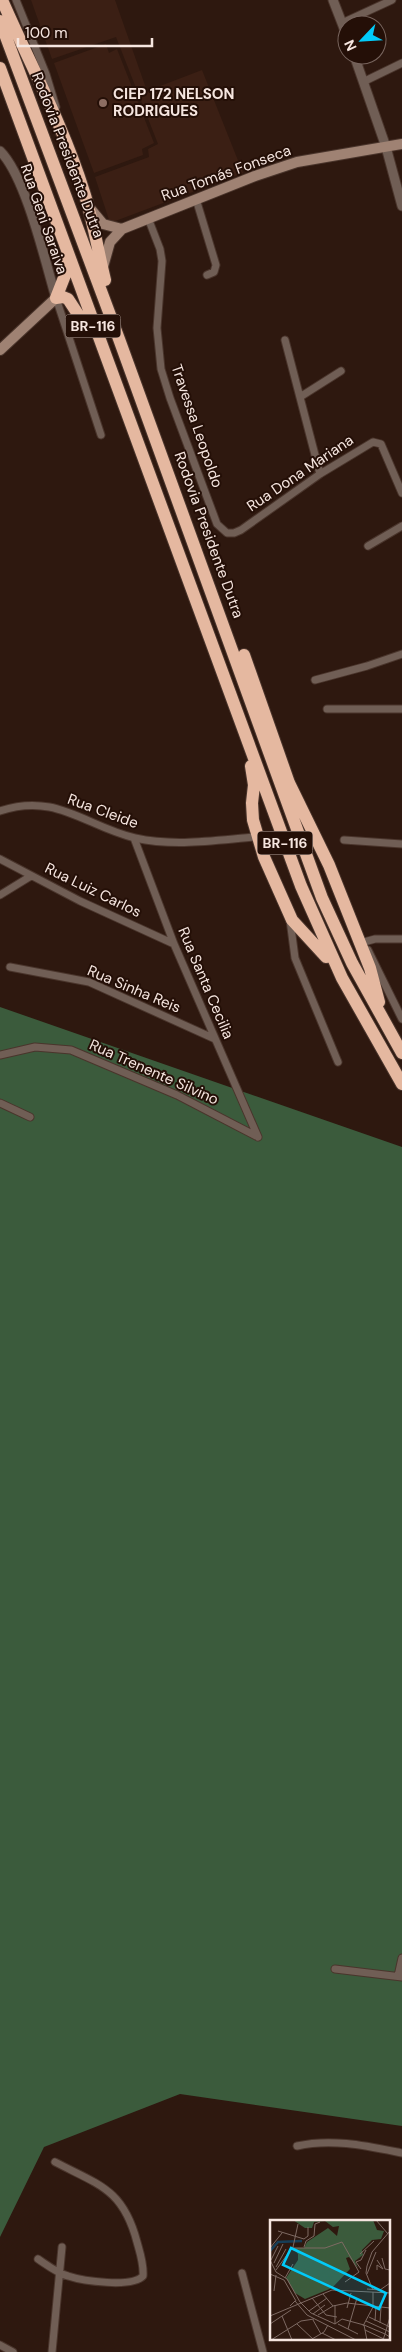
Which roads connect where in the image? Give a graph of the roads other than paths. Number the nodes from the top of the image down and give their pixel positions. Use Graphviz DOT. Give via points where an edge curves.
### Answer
graph roads {
  1 [pos="2,0"];
  2 [pos="16,0"];
  3 [pos="333,0"];
  4 [pos="392,0"];
  5 [pos="339,15"];
  6 [pos="359,15"];
  7 [pos="0,21"];
  8 [pos="402,63"];
  9 [pos="358,65"];
  10 [pos="0,68"];
  11 [pos="365,81"];
  12 [pos="58,122"];
  13 [pos="402,144"];
  14 [pos="386,147"];
  15 [pos="0,151"];
  16 [pos="196,199"];
  17 [pos="88,204"];
  18 [pos="402,206"];
  19 [pos="148,218"];
  20 [pos="122,228"];
  21 [pos="68,253"];
  22 [pos="103,273"];
  23 [pos="207,275"];
  24 [pos="56,298"];
  25 [pos="119,338"];
  26 [pos="286,340"];
  27 [pos="100,345"];
  28 [pos="0,350"];
  29 [pos="341,371"];
  30 [pos="300,397"];
  31 [pos="101,435"];
  32 [pos="320,474"];
  33 [pos="402,493"];
  34 [pos="402,526"];
  35 [pos="242,530"];
  36 [pos="368,546"];
  37 [pos="190,584"];
  38 [pos="218,609"];
  39 [pos="402,654"];
  40 [pos="315,680"];
  41 [pos="327,709"];
  42 [pos="402,709"];
  43 [pos="0,811"];
  44 [pos="258,837"];
  45 [pos="134,838"];
  46 [pos="344,840"];
  47 [pos="402,844"];
  48 [pos="0,859"];
  49 [pos="31,876"];
  50 [pos="0,895"];
  51 [pos="289,912"];
  52 [pos="402,939"];
  53 [pos="360,940"];
  54 [pos="174,944"];
  55 [pos="10,967"];
  56 [pos="402,1019"];
  57 [pos="384,1021"];
  58 [pos="216,1039"];
  59 [pos="402,1053"];
  60 [pos="0,1054"];
  61 [pos="338,1062"];
  62 [pos="402,1084"];
  63 [pos="402,1093"];
  64 [pos="0,1103"];
  65 [pos="30,1117"];
  66 [pos="258,1137"];
  67 [pos="402,1958"];
  68 [pos="335,1969"];
  69 [pos="400,1976"];
  70 [pos="297,2146"];
  71 [pos="402,2153"];
  72 [pos="55,2162"];
  73 [pos="62,2247"];
  74 [pos="38,2259"];
  75 [pos="58,2272"];
  76 [pos="242,2273"];
  77 [pos="0,2345"];
  78 [pos="13,2352"];
  79 [pos="52,2352"];
  80 [pos="263,2352"];
  1 -- 12 [label="highway"];
  2 -- 12 [label="street" via="46,74"];
  3 -- 5 [label="street"];
  4 -- 6 [label="street"];
  7 -- 25 [label="highway, Rodovia Presidente Dutra / BR-116"];
  8 -- 11 [label="street"];
  9 -- 11 [label="street"];
  10 -- 21 [label="highway, BR-116"];
  11 -- 14 [label="street"];
  12 -- 17 [label="highway"];
  13 -- 14 [label="main road, Rua Tomás Fonseca"];
  14 -- 16 [label="main road, Rua Tomás Fonseca" via="297,162"];
  14 -- 18 [label="street"];
  15 -- 24 [label="street, Rua Geni Saraiva" via="10,163 20,187"];
  16 -- 19 [label="main road, Rua Tomás Fonseca"];
  16 -- 23 [label="street" via="216,266 214,272"];
  17 -- 20 [label="main road" via="103,224"];
  17 -- 22 [label="highway"];
  19 -- 20 [label="main road, Rua Tomás Fonseca"];
  19 -- 35 [label="street, Travessa Leopoldo" via="162,261 157,328 162,369 170,398 217,524 227,533"];
  20 -- 22 [label="main road" via="107,248"];
  21 -- 24 [label="highway" via="67,270"];
  21 -- 27 [label="highway, BR-116"];
  22 -- 25 [label="highway"];
  24 -- 27 [label="highway" via="68,299 92,339"];
  24 -- 28 [label="main road"];
  24 -- 31 [label="street"];
  25 -- 38 [label="highway, Rodovia Presidente Dutra / BR-116"];
  26 -- 30 [label="street"];
  27 -- 37 [label="highway, BR-116"];
  29 -- 30 [label="street"];
  30 -- 32 [label="street"];
  32 -- 33 [label="street, Rua Dona Mariana" via="377,442 381,444"];
  32 -- 35 [label="street, Rua Dona Mariana"];
  34 -- 36 [label="street"];
  37 -- 44 [label="highway" via="220,681 245,745 252,772 252,803"];
  37 -- 62 [label="highway, BR-116" via="317,926 342,978"];
  38 -- 53 [label="highway" via="245,656 289,783 329,865"];
  38 -- 57 [label="highway, Rodovia Presidente Dutra / BR-116" via="322,898"];
  39 -- 40 [label="street"];
  41 -- 42 [label="street"];
  43 -- 45 [label="street, Rua Cleide" via="36,804"];
  44 -- 45 [label="street, Rua Cleide" via="185,844"];
  44 -- 51 [label="highway"];
  45 -- 54 [label="street, Rua Santa Cecilia"];
  46 -- 47 [label="street"];
  48 -- 49 [label="street, Rua Luiz Carlos"];
  49 -- 50 [label="street"];
  49 -- 54 [label="street, Rua Luiz Carlos"];
  51 -- 61 [label="street" via="295,958"];
  51 -- 63 [label="highway" via="329,963"];
  52 -- 53 [label="street"];
  53 -- 56 [label="street"];
  53 -- 57 [label="highway"];
  54 -- 58 [label="street, Rua Santa Cecilia"];
  55 -- 58 [label="street, Rua Sinha Reis" via="89,982"];
  57 -- 59 [label="highway, Rodovia Presidente Dutra / BR-116"];
  58 -- 66 [label="street, Rua Santa Cecilia"];
  60 -- 66 [label="street, Rua Trenente Silvino" via="35,1047 71,1050 177,1095"];
  64 -- 65 [label="street"];
  67 -- 69 [label="street"];
  68 -- 69 [label="street"];
  70 -- 71 [label="street" via="342,2143"];
  72 -- 75 [label="street" via="106,2188 117,2198 127,2213 144,2268 142,2278 119,2282 87,2280"];
  73 -- 75 [label="street"];
  74 -- 75 [label="street"];
  75 -- 79 [label="street"];
  76 -- 80 [label="street"];
  77 -- 78 [label="street"];
}
